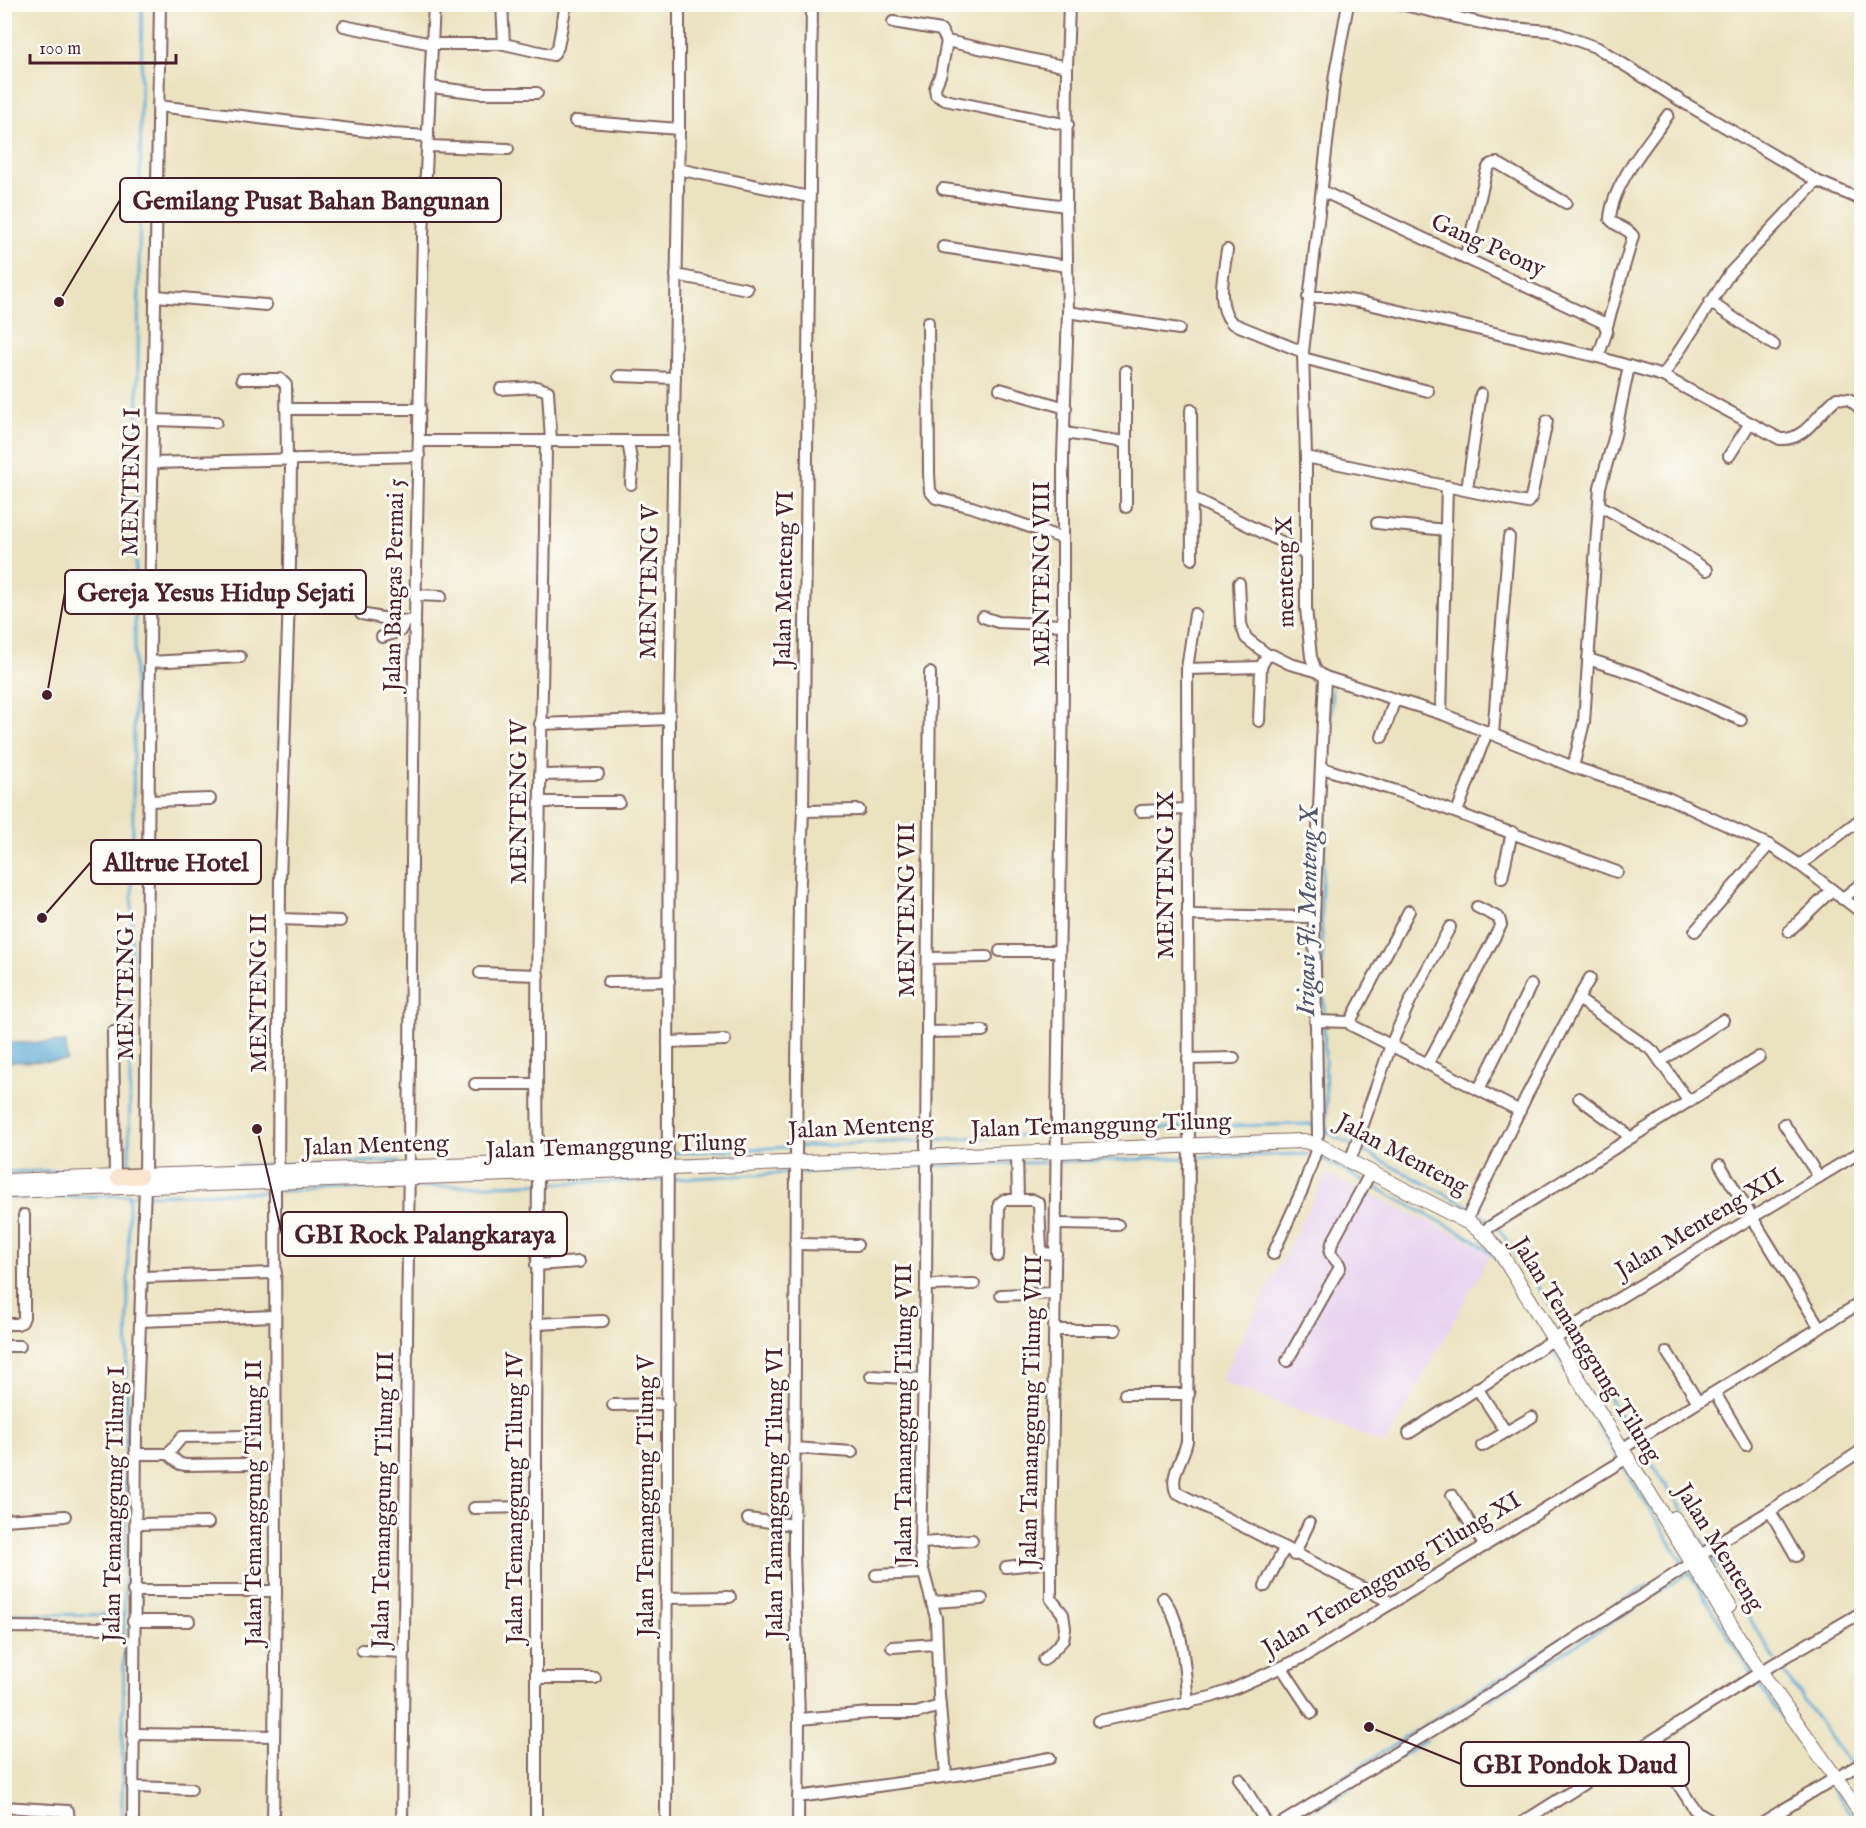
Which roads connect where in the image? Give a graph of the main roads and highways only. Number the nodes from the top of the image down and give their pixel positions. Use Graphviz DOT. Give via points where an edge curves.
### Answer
graph roads {
  1 [pos="117,1180"];
  2 [pos="142,1181"];
  1 -- 2 [label="main road, Jalan Temanggung Tilung"];
}
